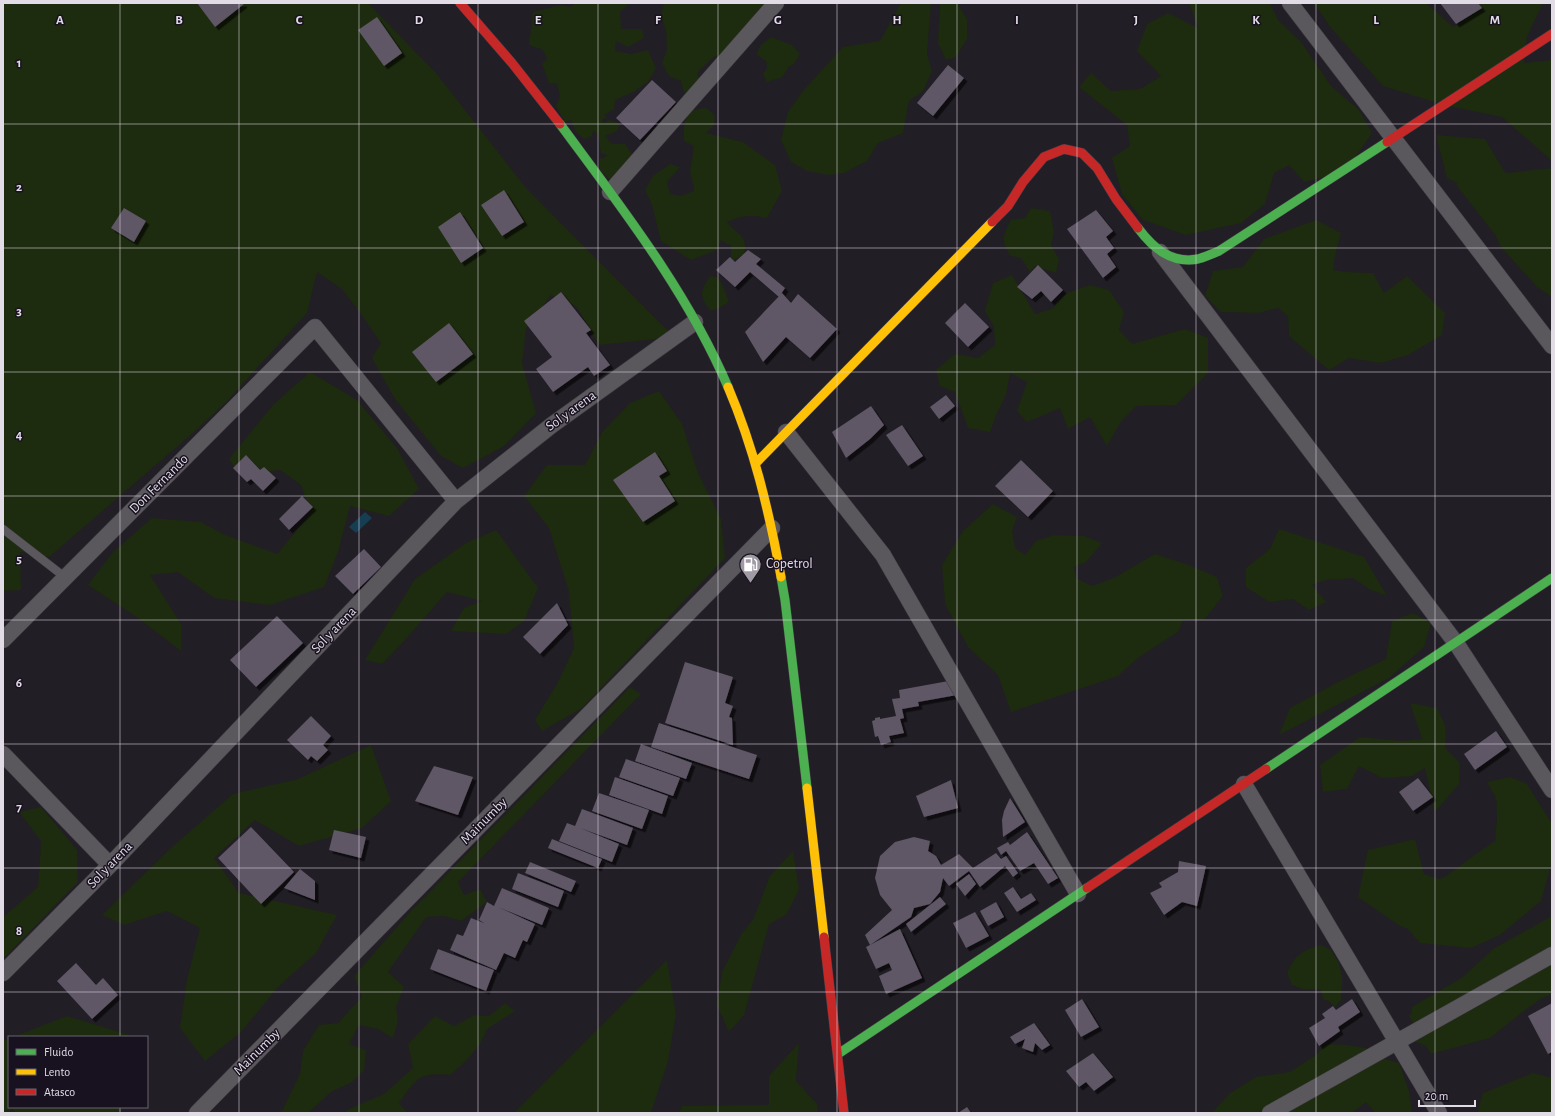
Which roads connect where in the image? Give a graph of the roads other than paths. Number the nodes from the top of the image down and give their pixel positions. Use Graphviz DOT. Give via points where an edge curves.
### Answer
graph roads {
  1 [pos="460,3"];
  2 [pos="776,3"];
  3 [pos="1290,3"];
  4 [pos="1552,34"];
  5 [pos="1394,137"];
  6 [pos="610,192"];
  7 [pos="1159,251"];
  8 [pos="695,322"];
  9 [pos="1552,346"];
  10 [pos="786,432"];
  11 [pos="756,463"];
  12 [pos="456,501"];
  13 [pos="772,528"];
  14 [pos="3,529"];
  15 [pos="66,578"];
  16 [pos="1552,578"];
  17 [pos="3,640"];
  18 [pos="1456,643"];
  19 [pos="3,754"];
  20 [pos="1244,784"];
  21 [pos="1552,790"];
  22 [pos="110,865"];
  23 [pos="1078,894"];
  24 [pos="1552,955"];
  25 [pos="3,973"];
  26 [pos="1397,1041"];
  27 [pos="838,1054"];
  28 [pos="197,1113"];
  29 [pos="844,1113"];
  30 [pos="1270,1113"];
  31 [pos="1440,1113"];
  1 -- 6 [label="street" via="528,81"];
  2 -- 6 [label="street"];
  3 -- 5 [label="street"];
  4 -- 5 [label="street"];
  5 -- 7 [label="street" via="1219,251 1198,259 1176,259"];
  5 -- 9 [label="street"];
  6 -- 8 [label="street"];
  7 -- 10 [label="street" via="1142,233 1097,168 1082,153 1064,149 1044,157 1023,182 1008,206"];
  7 -- 18 [label="street"];
  8 -- 11 [label="street" via="740,416"];
  8 -- 12 [label="street, Sol y arena" via="552,425"];
  10 -- 11 [label="street"];
  10 -- 23 [label="street" via="883,555"];
  11 -- 13 [label="street"];
  12 -- 15 [label="street, Don Fernando" via="315,327"];
  12 -- 22 [label="street, Sol y arena"];
  13 -- 27 [label="street" via="786,600"];
  13 -- 28 [label="street, Mainumby"];
  14 -- 15 [label="lane"];
  15 -- 17 [label="street, Don Fernando"];
  16 -- 18 [label="street"];
  18 -- 20 [label="street"];
  18 -- 21 [label="street"];
  19 -- 22 [label="street"];
  20 -- 23 [label="street"];
  20 -- 26 [label="street"];
  22 -- 25 [label="street, Sol y arena"];
  23 -- 27 [label="street"];
  24 -- 26 [label="street"];
  26 -- 30 [label="street"];
  26 -- 31 [label="street"];
  27 -- 29 [label="street"];
}
